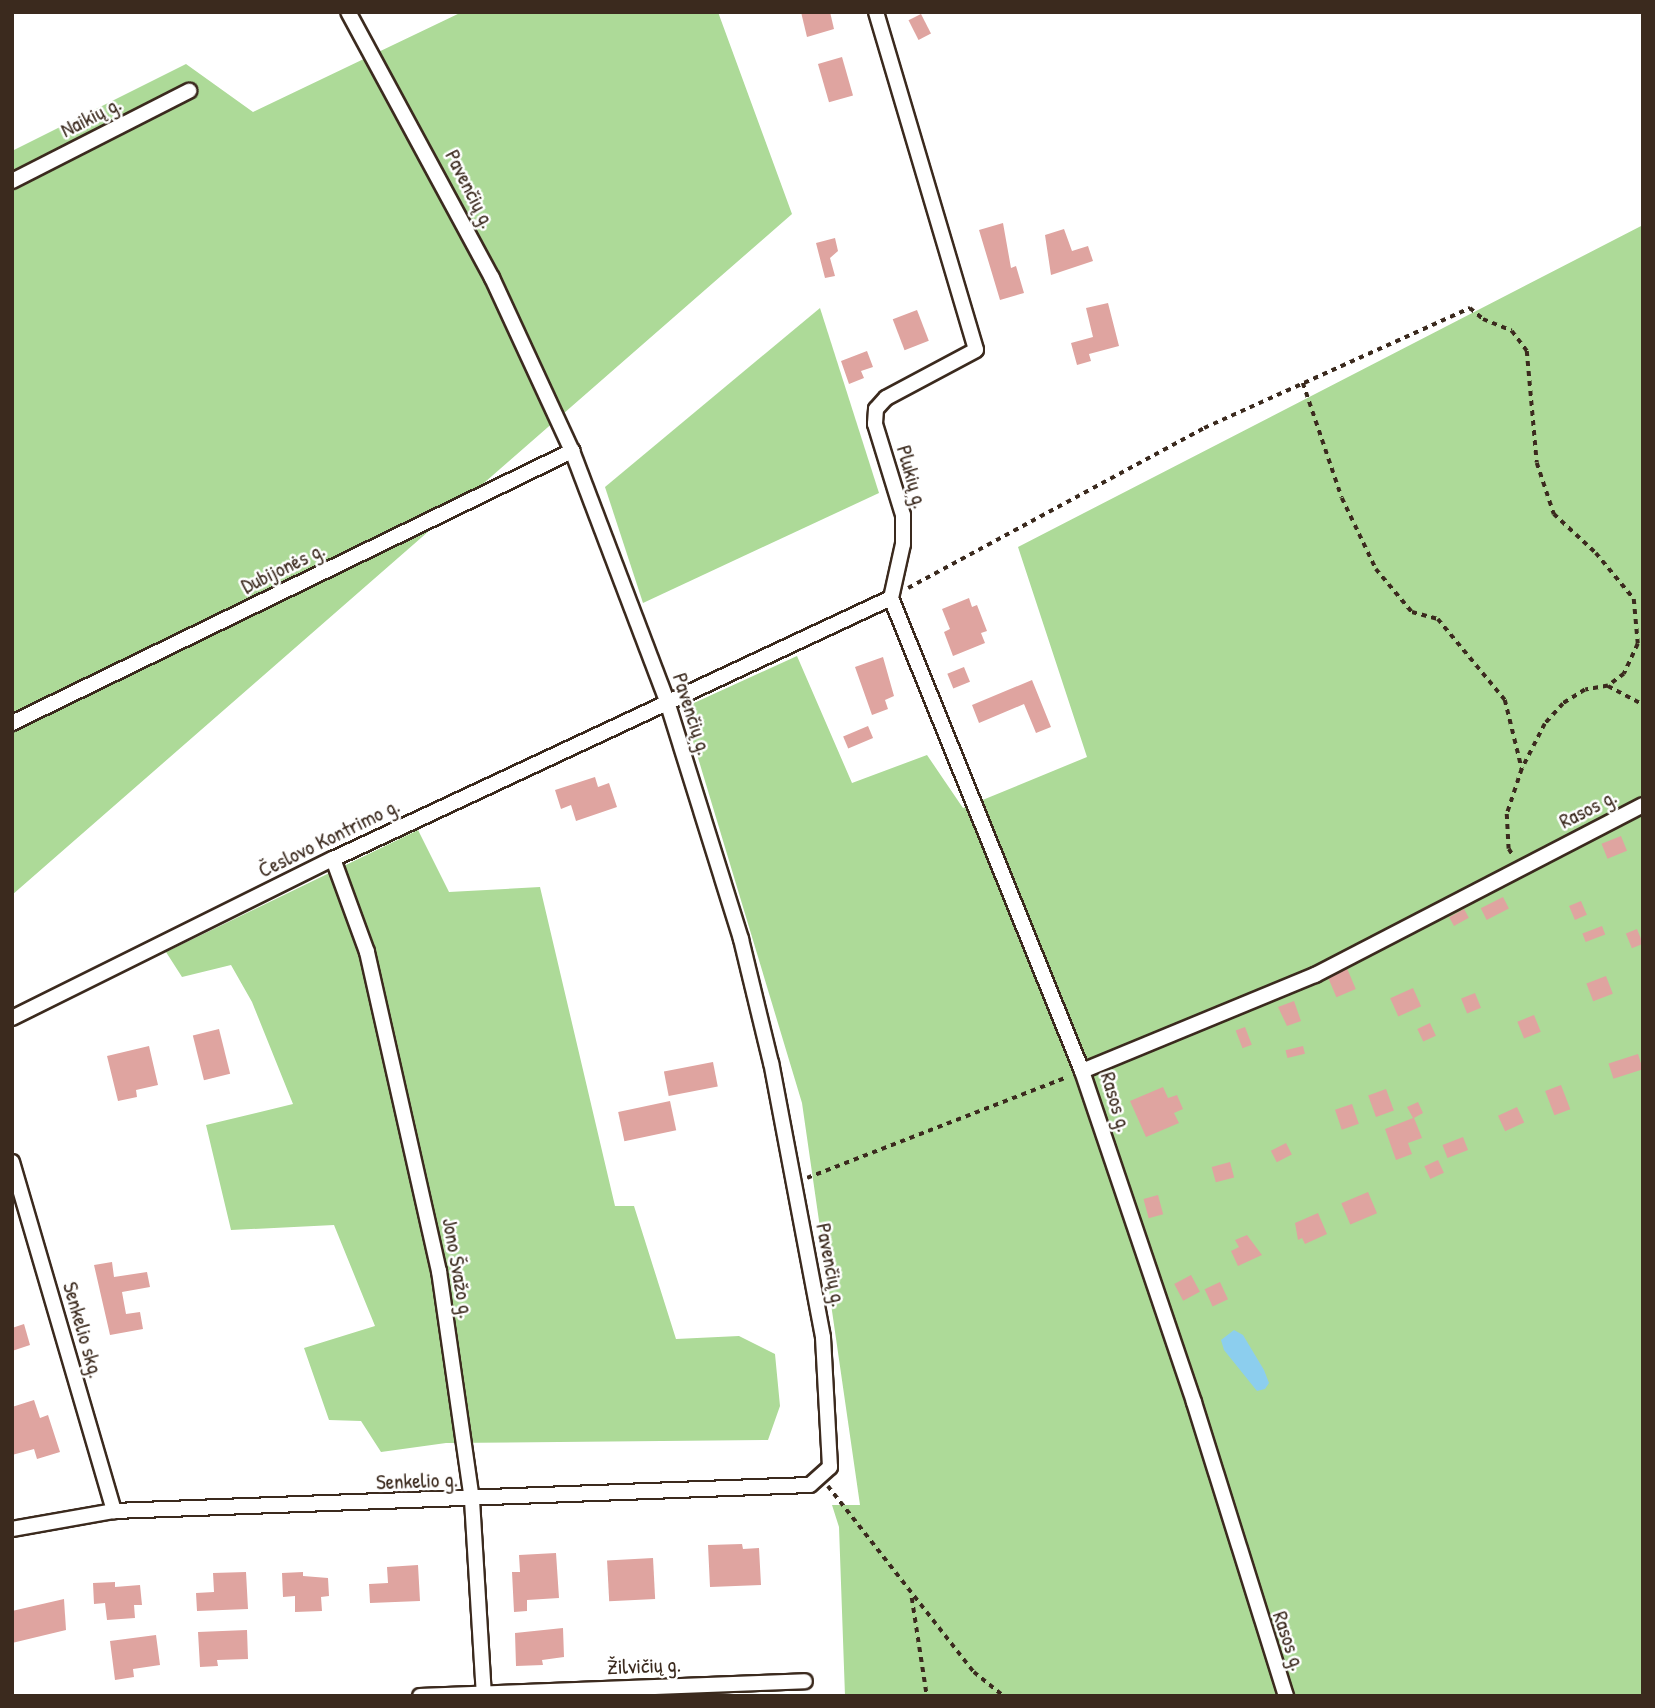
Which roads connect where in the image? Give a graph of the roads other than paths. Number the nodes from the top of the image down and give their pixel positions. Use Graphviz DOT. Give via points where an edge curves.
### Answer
graph roads {
  1 [pos="348,12"];
  2 [pos="876,12"];
  3 [pos="189,91"];
  4 [pos="12,181"];
  5 [pos="572,451"];
  6 [pos="891,598"];
  7 [pos="667,701"];
  8 [pos="12,723"];
  9 [pos="1643,805"];
  10 [pos="333,859"];
  11 [pos="12,1018"];
  12 [pos="1082,1071"];
  13 [pos="12,1161"];
  14 [pos="822,1478"];
  15 [pos="472,1500"];
  16 [pos="114,1511"];
  17 [pos="12,1529"];
  18 [pos="806,1681"];
  19 [pos="484,1695"];
  20 [pos="420,1696"];
  21 [pos="1286,1696"];
  1 -- 5 [label="street, Pavenčių g." via="492,278"];
  2 -- 6 [label="street, Plukių g." via="976,350 886,398 876,409 874,424 903,515 903,544"];
  3 -- 4 [label="street, Naikių g."];
  5 -- 7 [label="street, Pavenčių g."];
  5 -- 8 [label="street, Dubijonės g."];
  6 -- 7 [label="street, Česlovo Kontrimo g."];
  6 -- 12 [label="street"];
  7 -- 10 [label="street, Česlovo Kontrimo g."];
  7 -- 14 [label="street, Pavenčių g." via="741,939 794,1182 824,1337 832,1454"];
  9 -- 12 [label="street, Rasos g." via="1315,975"];
  10 -- 11 [label="street, Česlovo Kontrimo g."];
  10 -- 15 [label="street, Jono Švažo g." via="367,952 418,1172 439,1271"];
  12 -- 21 [label="street, Rasos g." via="1194,1402"];
  13 -- 16 [label="street, Senkelio skg."];
  14 -- 15 [label="street, Senkelio g." via="810,1485"];
  15 -- 16 [label="street, Senkelio g."];
  15 -- 19 [label="street, Jono Švažo g."];
  16 -- 17 [label="street, Senkelio g."];
  18 -- 19 [label="street, Žilvičių g."];
  19 -- 20 [label="street, Žilvičių g."];
}
